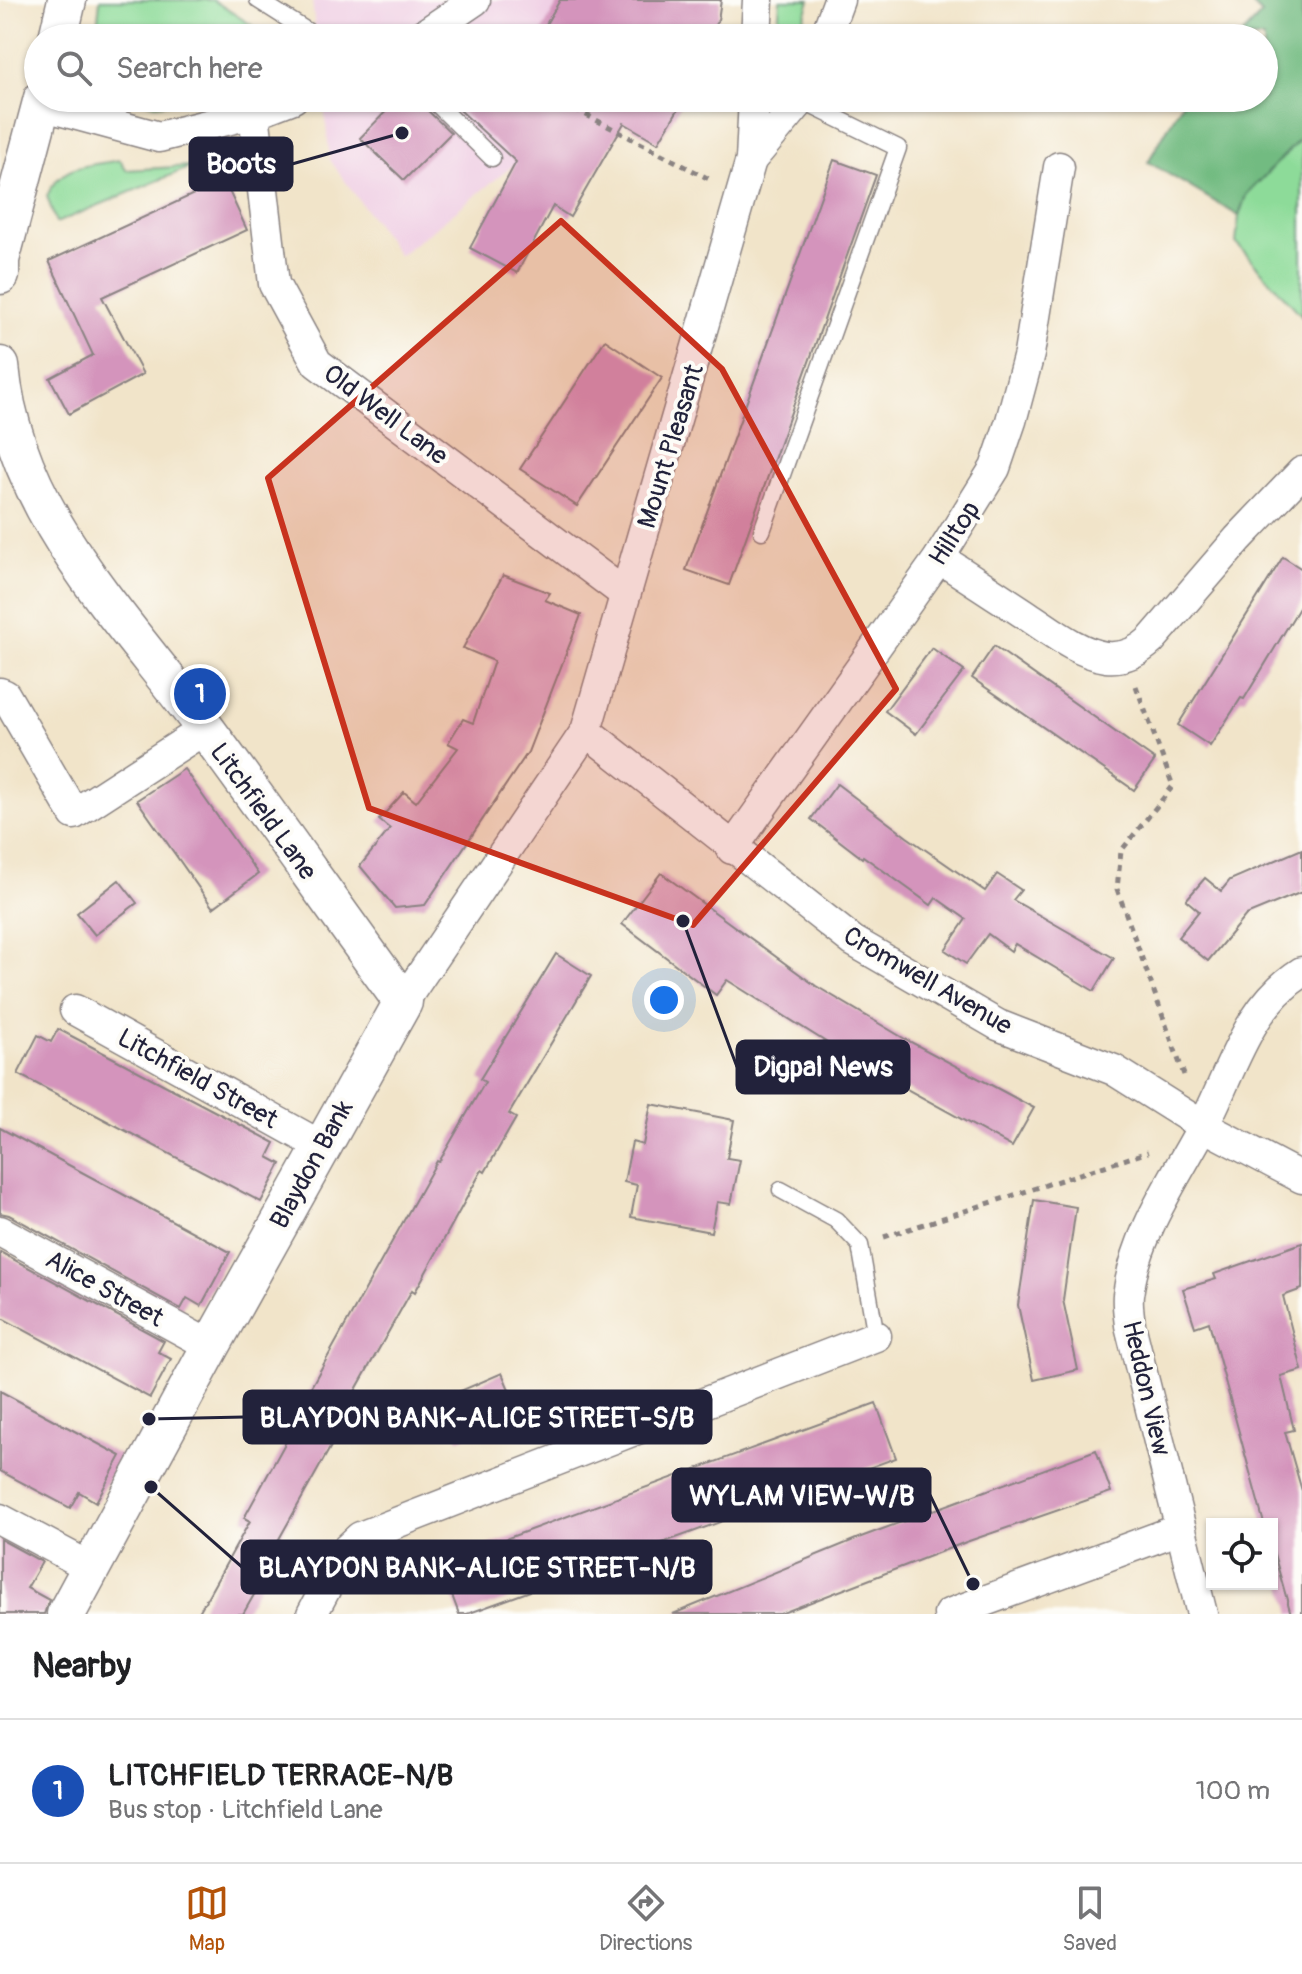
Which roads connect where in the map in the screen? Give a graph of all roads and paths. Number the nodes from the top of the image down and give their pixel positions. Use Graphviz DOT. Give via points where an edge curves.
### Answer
graph roads {
  1 [pos="67,0"];
  2 [pos="258,0"];
  3 [pos="475,0"];
  4 [pos="758,0"];
  5 [pos="839,0"];
  6 [pos="61,24"];
  7 [pos="296,24"];
  8 [pos="440,24"];
  9 [pos="757,24"];
  10 [pos="830,24"];
  11 [pos="39,112"];
  12 [pos="75,112"];
  13 [pos="445,112"];
  14 [pos="581,112"];
  15 [pos="753,112"];
  16 [pos="791,112"];
  17 [pos="827,112"];
  18 [pos="254,113"];
  19 [pos="492,158"];
  20 [pos="751,160"];
  21 [pos="1059,167"];
  22 [pos="740,195"];
  23 [pos="0,275"];
  24 [pos="0,366"];
  25 [pos="1300,477"];
  26 [pos="762,531"];
  27 [pos="939,558"];
  28 [pos="625,594"];
  29 [pos="1124,656"];
  30 [pos="0,693"];
  31 [pos="205,729"];
  32 [pos="586,731"];
  33 [pos="732,849"];
  34 [pos="1302,972"];
  35 [pos="403,1002"];
  36 [pos="75,1010"];
  37 [pos="1200,1131"];
  38 [pos="321,1146"];
  39 [pos="1302,1178"];
  40 [pos="781,1190"];
  41 [pos="0,1231"];
  42 [pos="860,1245"];
  43 [pos="876,1336"];
  44 [pos="211,1346"];
  45 [pos="0,1519"];
  46 [pos="1180,1529"];
  47 [pos="90,1567"];
  48 [pos="66,1614"];
  49 [pos="312,1614"];
  50 [pos="949,1614"];
  51 [pos="1202,1614"];
  1 -- 6 [label="street"];
  2 -- 7 [label="lane"];
  3 -- 8 [label="street"];
  4 -- 9 [label="street"];
  5 -- 10 [label="street"];
  11 -- 23 [label="street"];
  12 -- 18 [label="street" via="159,137"];
  13 -- 19 [label="lane"];
  14 -- 22 [label="path"];
  15 -- 20 [label="street"];
  16 -- 20 [label="street"];
  17 -- 26 [label="lane" via="898,148"];
  18 -- 28 [label="street, Old Well Lane" via="274,284 317,363"];
  20 -- 22 [label="street, Mount Pleasant"];
  21 -- 27 [label="street, Hilltop" via="1029,354 1011,421 995,468"];
  22 -- 28 [label="street, Mount Pleasant"];
  24 -- 31 [label="street, Litchfield Lane" via="3,402 56,531"];
  25 -- 29 [label="street" via="1151,640 1139,652"];
  27 -- 29 [label="street" via="1087,652"];
  27 -- 33 [label="street, Hilltop"];
  28 -- 32 [label="street, Mount Pleasant"];
  29 -- 37 [label="path" via="1173,786 1121,851 1117,889"];
  30 -- 31 [label="street" via="74,814"];
  31 -- 35 [label="street, Litchfield Lane"];
  32 -- 33 [label="street, Cromwell Avenue"];
  32 -- 35 [label="street, Blaydon Bank"];
  33 -- 37 [label="street, Cromwell Avenue" via="853,941 998,1025 1114,1070"];
  34 -- 37 [label="street, Heddon View" via="1271,995 1240,1041"];
  35 -- 38 [label="street, Blaydon Bank"];
  36 -- 38 [label="street, Litchfield Street"];
  37 -- 39 [label="street, Cromwell Avenue"];
  37 -- 42 [label="path"];
  37 -- 46 [label="street, Heddon View" via="1145,1232 1128,1297 1130,1325"];
  38 -- 44 [label="street, Blaydon Bank"];
  40 -- 42 [label="lane" via="836,1220"];
  41 -- 44 [label="street, Alice Street"];
  42 -- 43 [label="lane"];
  43 -- 49 [label="street" via="360,1537 346,1550"];
  44 -- 47 [label="street, Blaydon Bank"];
  45 -- 47 [label="street"];
  46 -- 50 [label="street"];
  46 -- 51 [label="street, Heddon View"];
  47 -- 48 [label="street, Blaydon Bank"];
}
